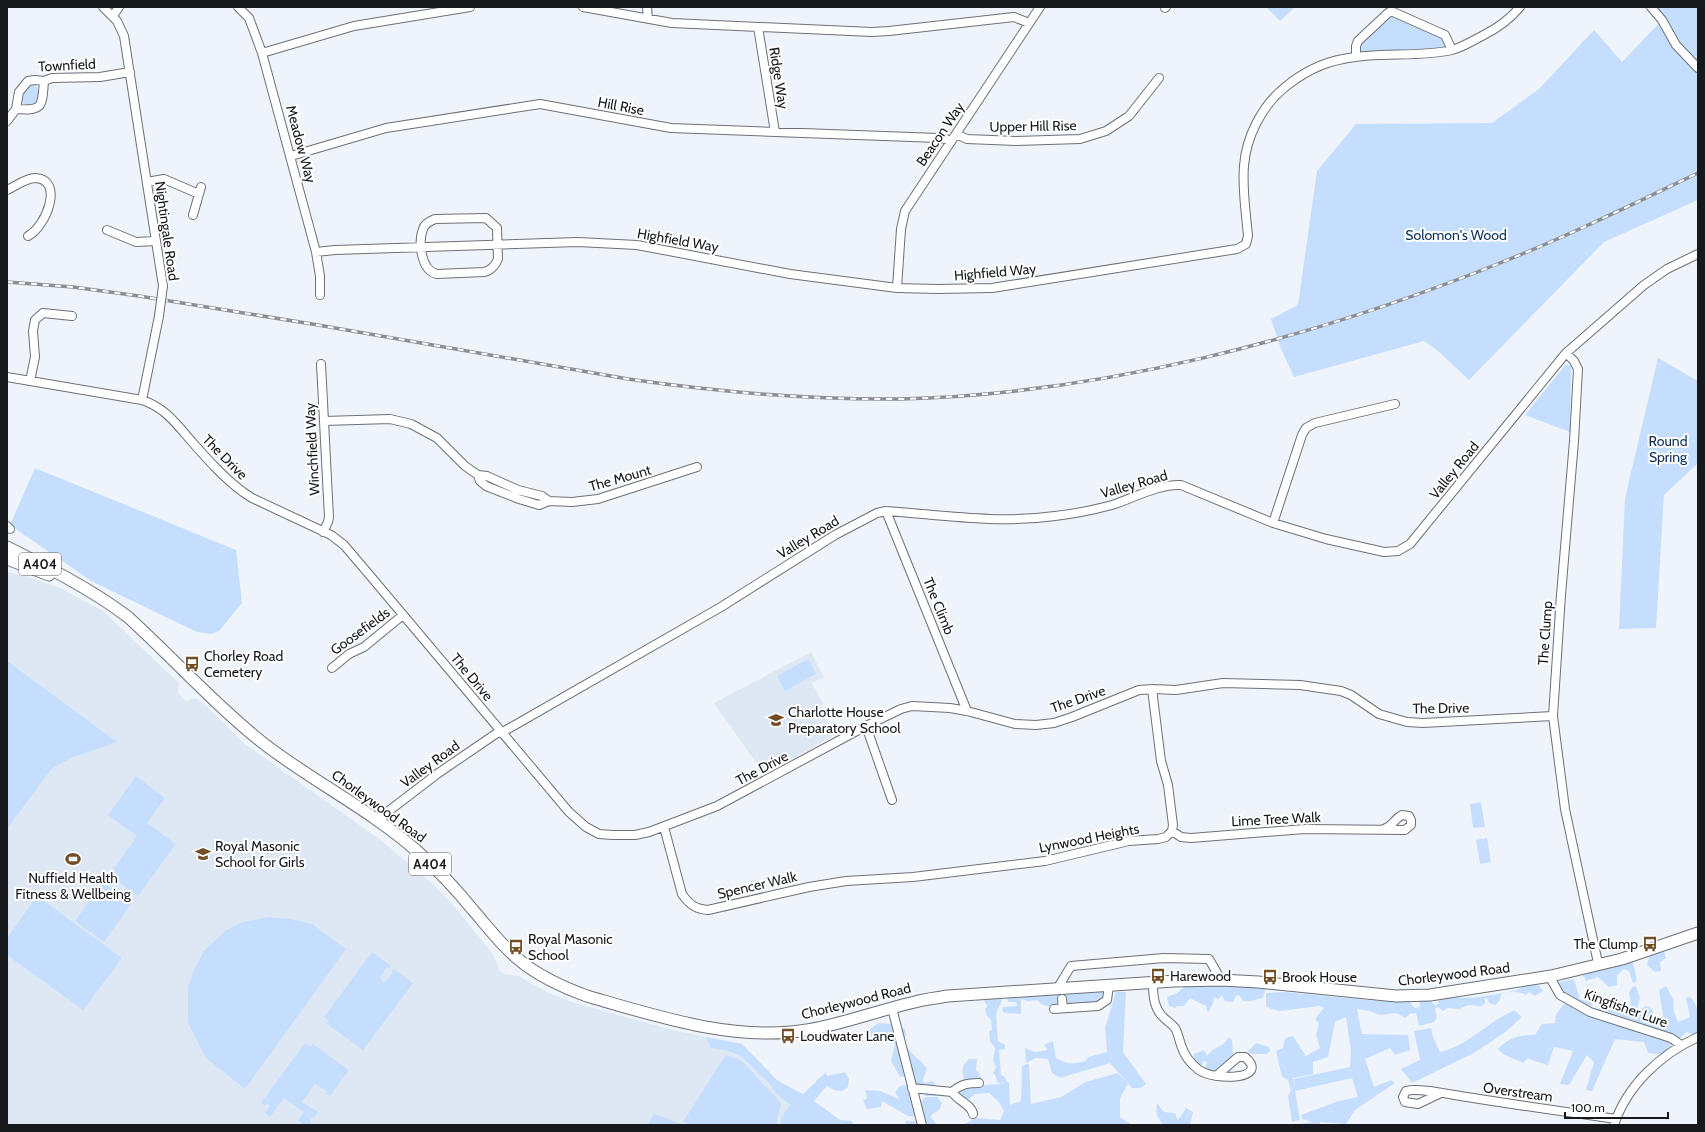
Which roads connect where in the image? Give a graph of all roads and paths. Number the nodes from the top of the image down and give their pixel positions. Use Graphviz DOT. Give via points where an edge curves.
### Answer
graph roads {
  1 [pos="104,7"];
  2 [pos="119,7"];
  3 [pos="238,7"];
  4 [pos="411,7"];
  5 [pos="470,7"];
  6 [pos="583,7"];
  7 [pos="647,7"];
  8 [pos="1040,7"];
  9 [pos="1520,7"];
  10 [pos="1651,7"];
  11 [pos="112,16"];
  12 [pos="413,16"];
  13 [pos="648,19"];
  14 [pos="1029,23"];
  15 [pos="758,27"];
  16 [pos="1452,50"];
  17 [pos="262,53"];
  18 [pos="1356,57"];
  19 [pos="1698,68"];
  20 [pos="130,72"];
  21 [pos="1159,78"];
  22 [pos="44,81"];
  23 [pos="16,109"];
  24 [pos="7,121"];
  25 [pos="775,132"];
  26 [pos="956,134"];
  27 [pos="951,142"];
  28 [pos="291,156"];
  29 [pos="147,182"];
  30 [pos="7,190"];
  31 [pos="193,215"];
  32 [pos="107,230"];
  33 [pos="28,236"];
  34 [pos="156,241"];
  35 [pos="498,245"];
  36 [pos="421,247"];
  37 [pos="316,252"];
  38 [pos="1698,254"];
  39 [pos="897,288"];
  40 [pos="320,295"];
  41 [pos="72,316"];
  42 [pos="1566,353"];
  43 [pos="321,364"];
  44 [pos="7,377"];
  45 [pos="30,381"];
  46 [pos="142,400"];
  47 [pos="1396,404"];
  48 [pos="324,421"];
  49 [pos="697,467"];
  50 [pos="886,511"];
  51 [pos="1273,523"];
  52 [pos="323,532"];
  53 [pos="7,547"];
  54 [pos="7,559"];
  55 [pos="72,582"];
  56 [pos="403,615"];
  57 [pos="332,668"];
  58 [pos="1152,689"];
  59 [pos="967,710"];
  60 [pos="1553,716"];
  61 [pos="866,726"];
  62 [pos="501,732"];
  63 [pos="892,800"];
  64 [pos="1396,819"];
  65 [pos="377,820"];
  66 [pos="664,827"];
  67 [pos="1384,829"];
  68 [pos="1402,830"];
  69 [pos="1172,831"];
  70 [pos="913,877"];
  71 [pos="1698,933"];
  72 [pos="1598,963"];
  73 [pos="1551,976"];
  74 [pos="1221,980"];
  75 [pos="1152,983"];
  76 [pos="1110,985"];
  77 [pos="1057,989"];
  78 [pos="1062,999"];
  79 [pos="892,1008"];
  80 [pos="1063,1008"];
  81 [pos="1054,1009"];
  82 [pos="1698,1037"];
  83 [pos="1681,1045"];
  84 [pos="1216,1076"];
  85 [pos="979,1083"];
  86 [pos="912,1088"];
  87 [pos="952,1092"];
  88 [pos="1441,1093"];
  89 [pos="973,1114"];
  90 [pos="1615,1122"];
  91 [pos="922,1125"];
  1 -- 11 [label="street, Nightingale Road"];
  2 -- 11 [label="street"];
  3 -- 17 [label="street, Meadow Way" via="249,18"];
  4 -- 12 [label="street"];
  5 -- 12 [label="street"];
  6 -- 13 [label="street"];
  7 -- 13 [label="street"];
  8 -- 14 [label="street, Beacon Way"];
  9 -- 16 [label="street, Highfield Way" via="1492,32"];
  10 -- 19 [label="street" via="1662,20 1676,45"];
  11 -- 20 [label="street, Nightingale Road" via="124,36"];
  12 -- 17 [label="street" via="354,26"];
  13 -- 15 [label="street" via="672,23"];
  14 -- 15 [label="street" via="1014,17 872,32"];
  14 -- 26 [label="street, Beacon Way"];
  15 -- 25 [label="street, Ridge Way"];
  16 -- 18 [label="street, Highfield Way"];
  16 -- 18 [label="street" via="1445,35 1390,12 1358,42"];
  17 -- 28 [label="street, Meadow Way"];
  18 -- 39 [label="street, Highfield Way" via="1315,67 1294,79 1266,106 1253,130 1244,166 1248,236 1246,244 1237,249 992,288"];
  20 -- 22 [label="street, Townfield" via="100,77 52,78"];
  20 -- 29 [label="street, Nightingale Road"];
  21 -- 26 [label="street, Upper Hill Rise" via="1129,116 1106,130 1080,139 1016,141 967,139"];
  22 -- 23 [label="street, Townfield" via="31,80 23,86 19,92"];
  22 -- 23 [label="street" via="40,105 34,110"];
  23 -- 24 [label="street, Townfield"];
  25 -- 27 [label="street, Hill Rise" via="938,138"];
  25 -- 28 [label="street, Hill Rise" via="671,128 540,104 386,128"];
  26 -- 27 [label="street, Beacon Way"];
  27 -- 39 [label="street, Beacon Way" via="905,211 901,229"];
  28 -- 37 [label="street, Meadow Way"];
  29 -- 31 [label="street" via="164,180 200,191"];
  29 -- 34 [label="street, Nightingale Road"];
  30 -- 33 [label="street" via="32,178 41,179 51,191 46,216 39,227"];
  32 -- 34 [label="street" via="136,242"];
  34 -- 46 [label="street, Nightingale Road, bridge" via="163,286"];
  35 -- 36 [label="street, Highfield Way"];
  35 -- 36 [label="street" via="497,261 487,272 437,274 431,272 424,264"];
  35 -- 36 [label="street" via="497,228 484,218 432,220 423,230"];
  35 -- 39 [label="street, Highfield Way" via="578,242 637,245 790,274"];
  36 -- 37 [label="street, Highfield Way"];
  37 -- 40 [label="street, Meadow Way"];
  38 -- 42 [label="street, Valley Road" via="1644,285"];
  41 -- 45 [label="street" via="43,314 35,320 35,356"];
  42 -- 51 [label="street, Valley Road" via="1414,539 1402,549 1384,552 1326,539"];
  42 -- 60 [label="street, The Clump" via="1578,369"];
  43 -- 48 [label="street, Winchfield Way"];
  44 -- 45 [label="street"];
  45 -- 46 [label="street"];
  46 -- 52 [label="street, The Drive" via="152,403 171,417 230,482 243,492"];
  47 -- 51 [label="street" via="1315,423 1306,428"];
  48 -- 49 [label="street, The Mount" via="379,418 406,422 437,438 486,486 539,505 549,501 598,499"];
  48 -- 52 [label="street, Winchfield Way" via="329,517"];
  50 -- 51 [label="street, Valley Road" via="980,520 1010,520 1088,511 1165,487 1181,485"];
  50 -- 59 [label="street, The Climb"];
  50 -- 62 [label="street, Valley Road" via="835,535 721,607"];
  52 -- 56 [label="street, The Drive" via="344,545"];
  53 -- 55 [label="main road, A404"];
  54 -- 55 [label="main road, A404" via="54,578"];
  55 -- 65 [label="main road, Chorleywood Road / A404" via="128,616 264,743"];
  56 -- 57 [label="street, Goosefields" via="364,647 349,654"];
  56 -- 62 [label="street, The Drive"];
  58 -- 59 [label="street, The Drive" via="1139,690 1054,723 1015,724"];
  58 -- 60 [label="street, The Drive" via="1176,690 1223,683 1330,688 1351,695 1380,714 1407,722"];
  58 -- 69 [label="street" via="1161,761 1168,785"];
  59 -- 61 [label="street, The Drive" via="912,706"];
  60 -- 72 [label="street, The Clump" via="1565,809"];
  61 -- 63 [label="street"];
  61 -- 66 [label="street, The Drive" via="717,806"];
  62 -- 65 [label="street, Valley Road" via="437,774"];
  62 -- 66 [label="street, The Drive" via="570,812 592,831 613,835 635,835"];
  64 -- 67 [label="street" via="1392,826"];
  64 -- 68 [label="street" via="1397,826"];
  64 -- 68 [label="street" via="1404,814 1410,818 1411,825"];
  65 -- 79 [label="main road, Chorleywood Road / A404" via="417,851 457,890 516,957 544,977 567,989 711,1028 749,1034 807,1030"];
  66 -- 70 [label="street, Spencer Walk" via="682,894 687,902 701,909 708,910 846,881"];
  67 -- 68 [label="street, Lime Tree Walk"];
  67 -- 69 [label="street, Lime Tree Walk" via="1269,831 1191,838 1181,837"];
  69 -- 70 [label="street, Lynwood Heights" via="1163,839 1129,842 1045,861"];
  71 -- 72 [label="main road, Chorleywood Road / A404" via="1622,959"];
  72 -- 73 [label="main road, Chorleywood Road / A404"];
  73 -- 74 [label="main road, Chorleywood Road / A404" via="1469,990 1396,996"];
  73 -- 83 [label="street, Kingfisher Lure" via="1560,995 1590,1012 1671,1038"];
  74 -- 75 [label="main road, Chorleywood Road / A404"];
  74 -- 77 [label="street" via="1209,959 1164,958 1071,966"];
  75 -- 76 [label="main road, Chorleywood Road / A404"];
  75 -- 84 [label="street" via="1158,1011 1175,1028 1185,1054 1200,1070 1210,1076"];
  76 -- 77 [label="main road, Chorleywood Road / A404"];
  76 -- 80 [label="street" via="1107,1000 1098,1006"];
  77 -- 79 [label="main road, Chorleywood Road / A404" via="948,996"];
  78 -- 80 [label="street"];
  79 -- 86 [label="street"];
  80 -- 81 [label="street"];
  82 -- 83 [label="street"];
  83 -- 90 [label="street" via="1640,1079"];
  85 -- 87 [label="street" via="966,1083"];
  86 -- 87 [label="street"];
  86 -- 91 [label="street"];
  87 -- 89 [label="street" via="956,1098 971,1108"];
  88 -- 90 [label="street, Overstream"];
}
